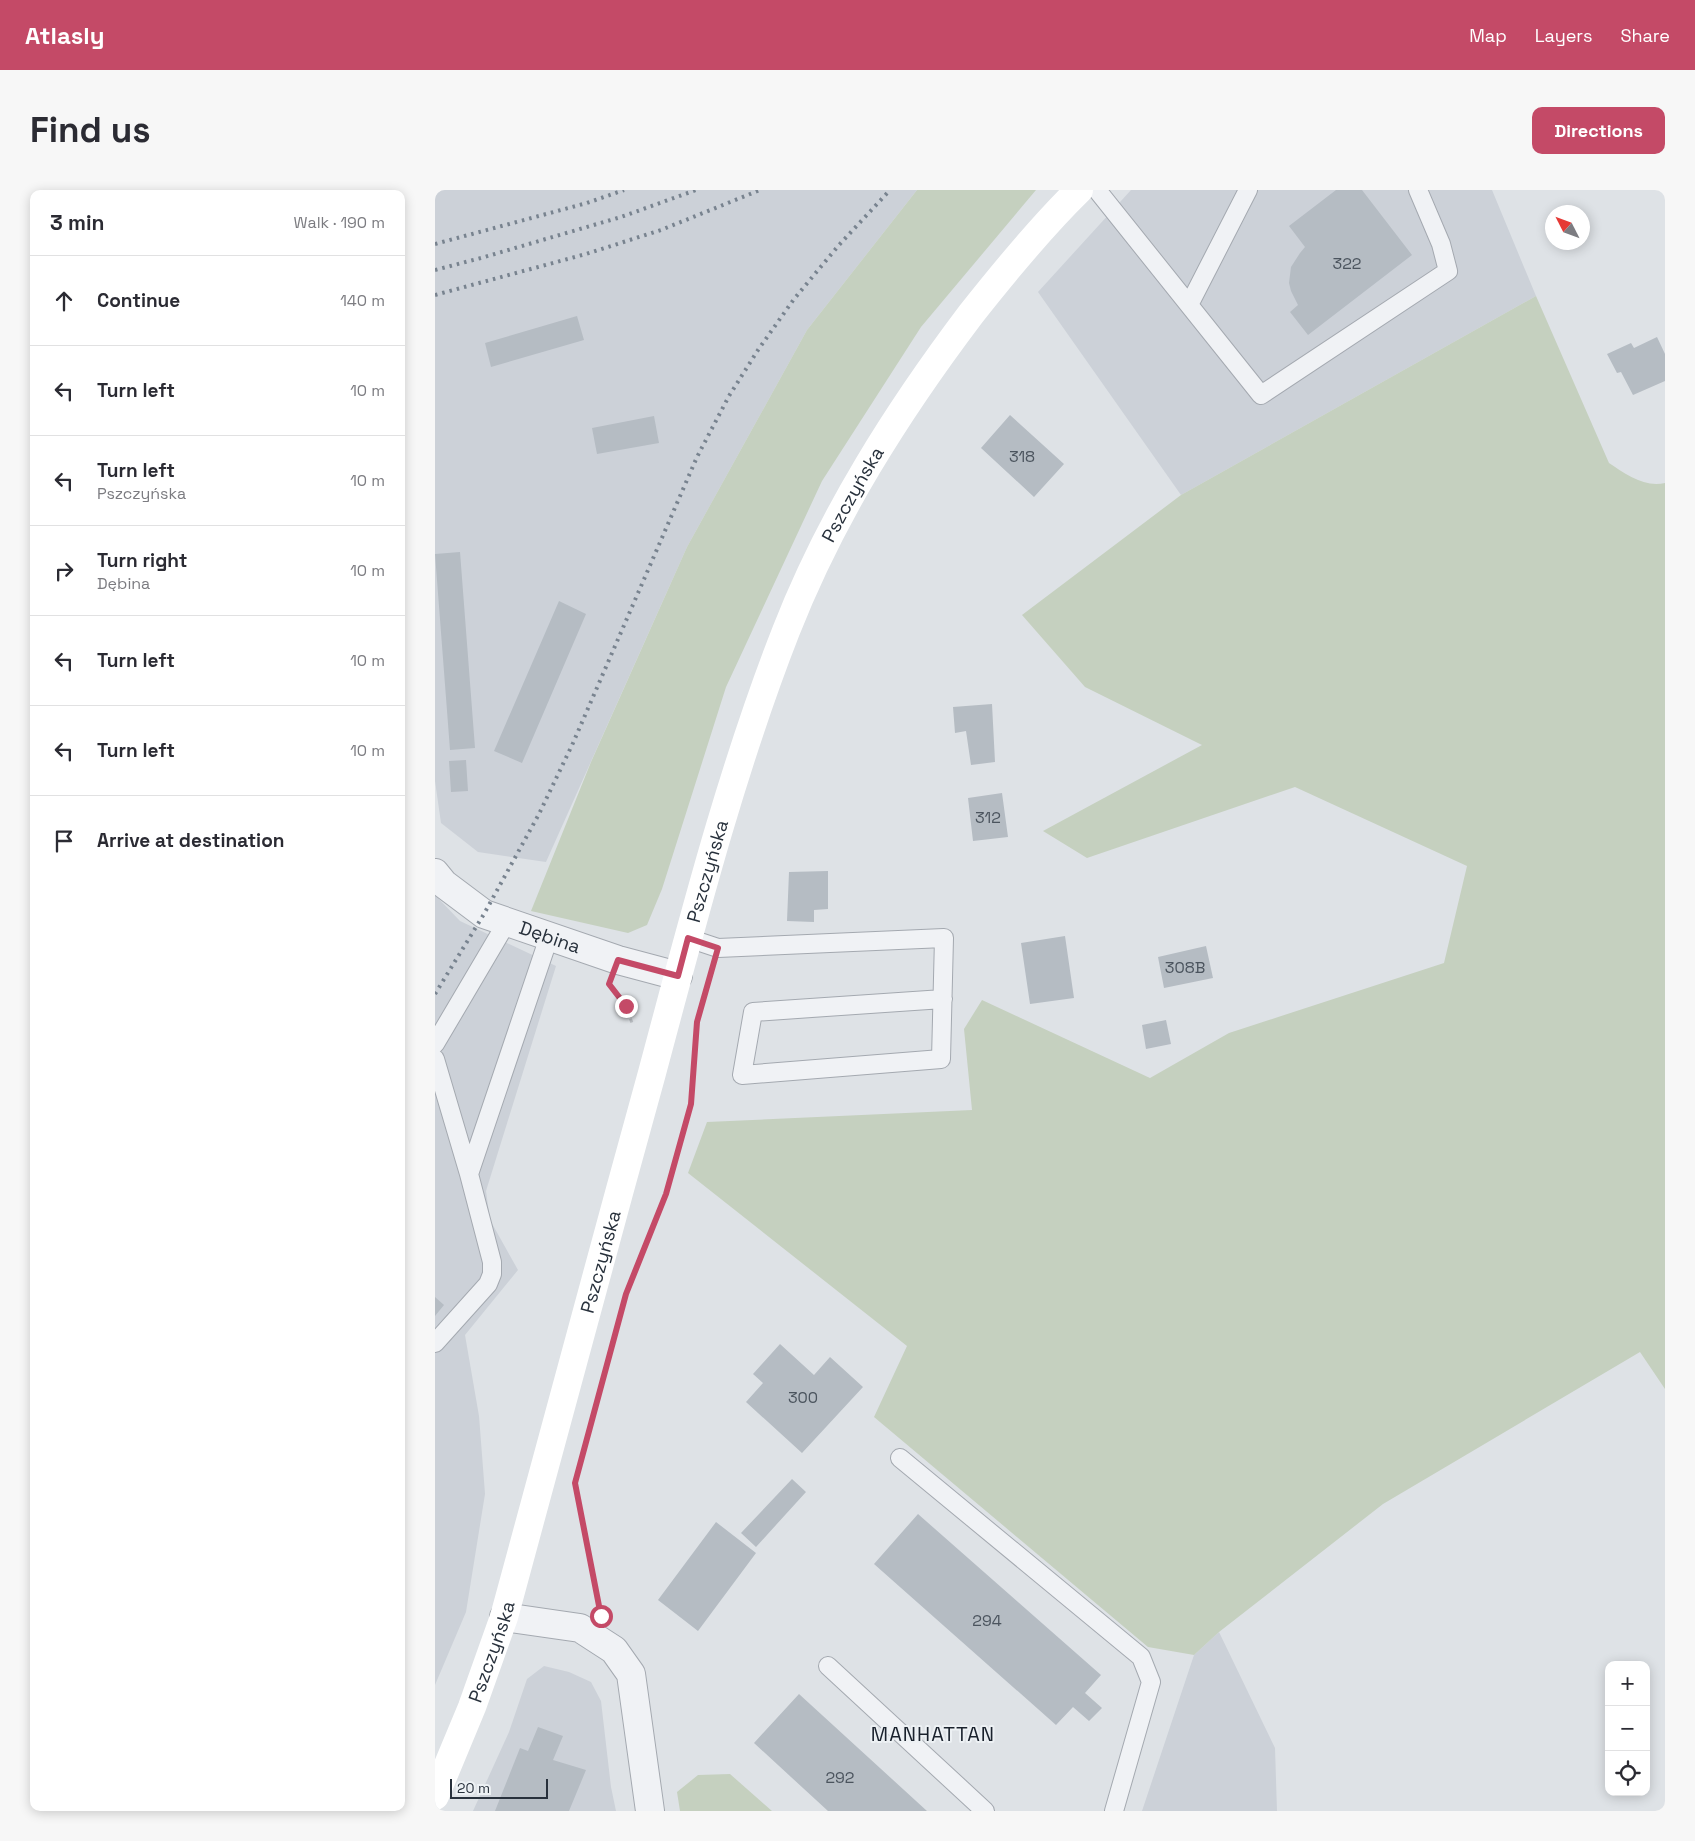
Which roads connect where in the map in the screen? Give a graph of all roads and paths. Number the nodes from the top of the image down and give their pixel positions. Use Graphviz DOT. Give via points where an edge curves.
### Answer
graph roads {
  1 [pos="1079,190"];
  2 [pos="1097,190"];
  3 [pos="1248,190"];
  4 [pos="1418,190"];
  5 [pos="1189,306"];
  6 [pos="435,873"];
  7 [pos="507,922"];
  8 [pos="549,937"];
  9 [pos="688,938"];
  10 [pos="618,960"];
  11 [pos="678,976"];
  12 [pos="943,999"];
  13 [pos="632,1028"];
  14 [pos="696,1032"];
  15 [pos="435,1044"];
  16 [pos="435,1059"];
  17 [pos="469,1174"];
  18 [pos="623,1303"];
  19 [pos="621,1313"];
  20 [pos="435,1343"];
  21 [pos="900,1458"];
  22 [pos="599,1606"];
  23 [pos="504,1617"];
  24 [pos="828,1666"];
  25 [pos="435,1796"];
  26 [pos="651,1811"];
  27 [pos="985,1811"];
  28 [pos="1114,1811"];
  1 -- 9 [label="main road, Pszczyńska" via="997,282 929,370 876,451 825,543 787,628 750,730"];
  2 -- 5 [label="lane"];
  3 -- 5 [label="lane"];
  4 -- 5 [label="lane" via="1441,244 1448,270 1261,395"];
  6 -- 7 [label="street, Dębina" via="484,914"];
  7 -- 8 [label="street, Dębina"];
  7 -- 15 [label="lane"];
  8 -- 10 [label="street, Dębina"];
  8 -- 17 [label="lane"];
  9 -- 11 [label="main road, Pszczyńska"];
  9 -- 12 [label="lane" via="718,948 944,938"];
  10 -- 11 [label="street, Dębina"];
  10 -- 13 [label="path" via="609,984 626,1006"];
  11 -- 23 [label="main road, Pszczyńska"];
  12 -- 12 [label="lane" via="753,1012 742,1075 941,1059"];
  14 -- 18 [label="path" via="691,1104 666,1194"];
  16 -- 17 [label="lane"];
  17 -- 20 [label="lane" via="492,1262 492,1274 487,1284"];
  19 -- 22 [label="path" via="575,1483"];
  21 -- 28 [label="lane" via="1141,1657 1151,1682"];
  23 -- 25 [label="main road, Pszczyńska"];
  23 -- 26 [label="street" via="581,1628 614,1650 631,1674"];
  24 -- 27 [label="lane"];
}
